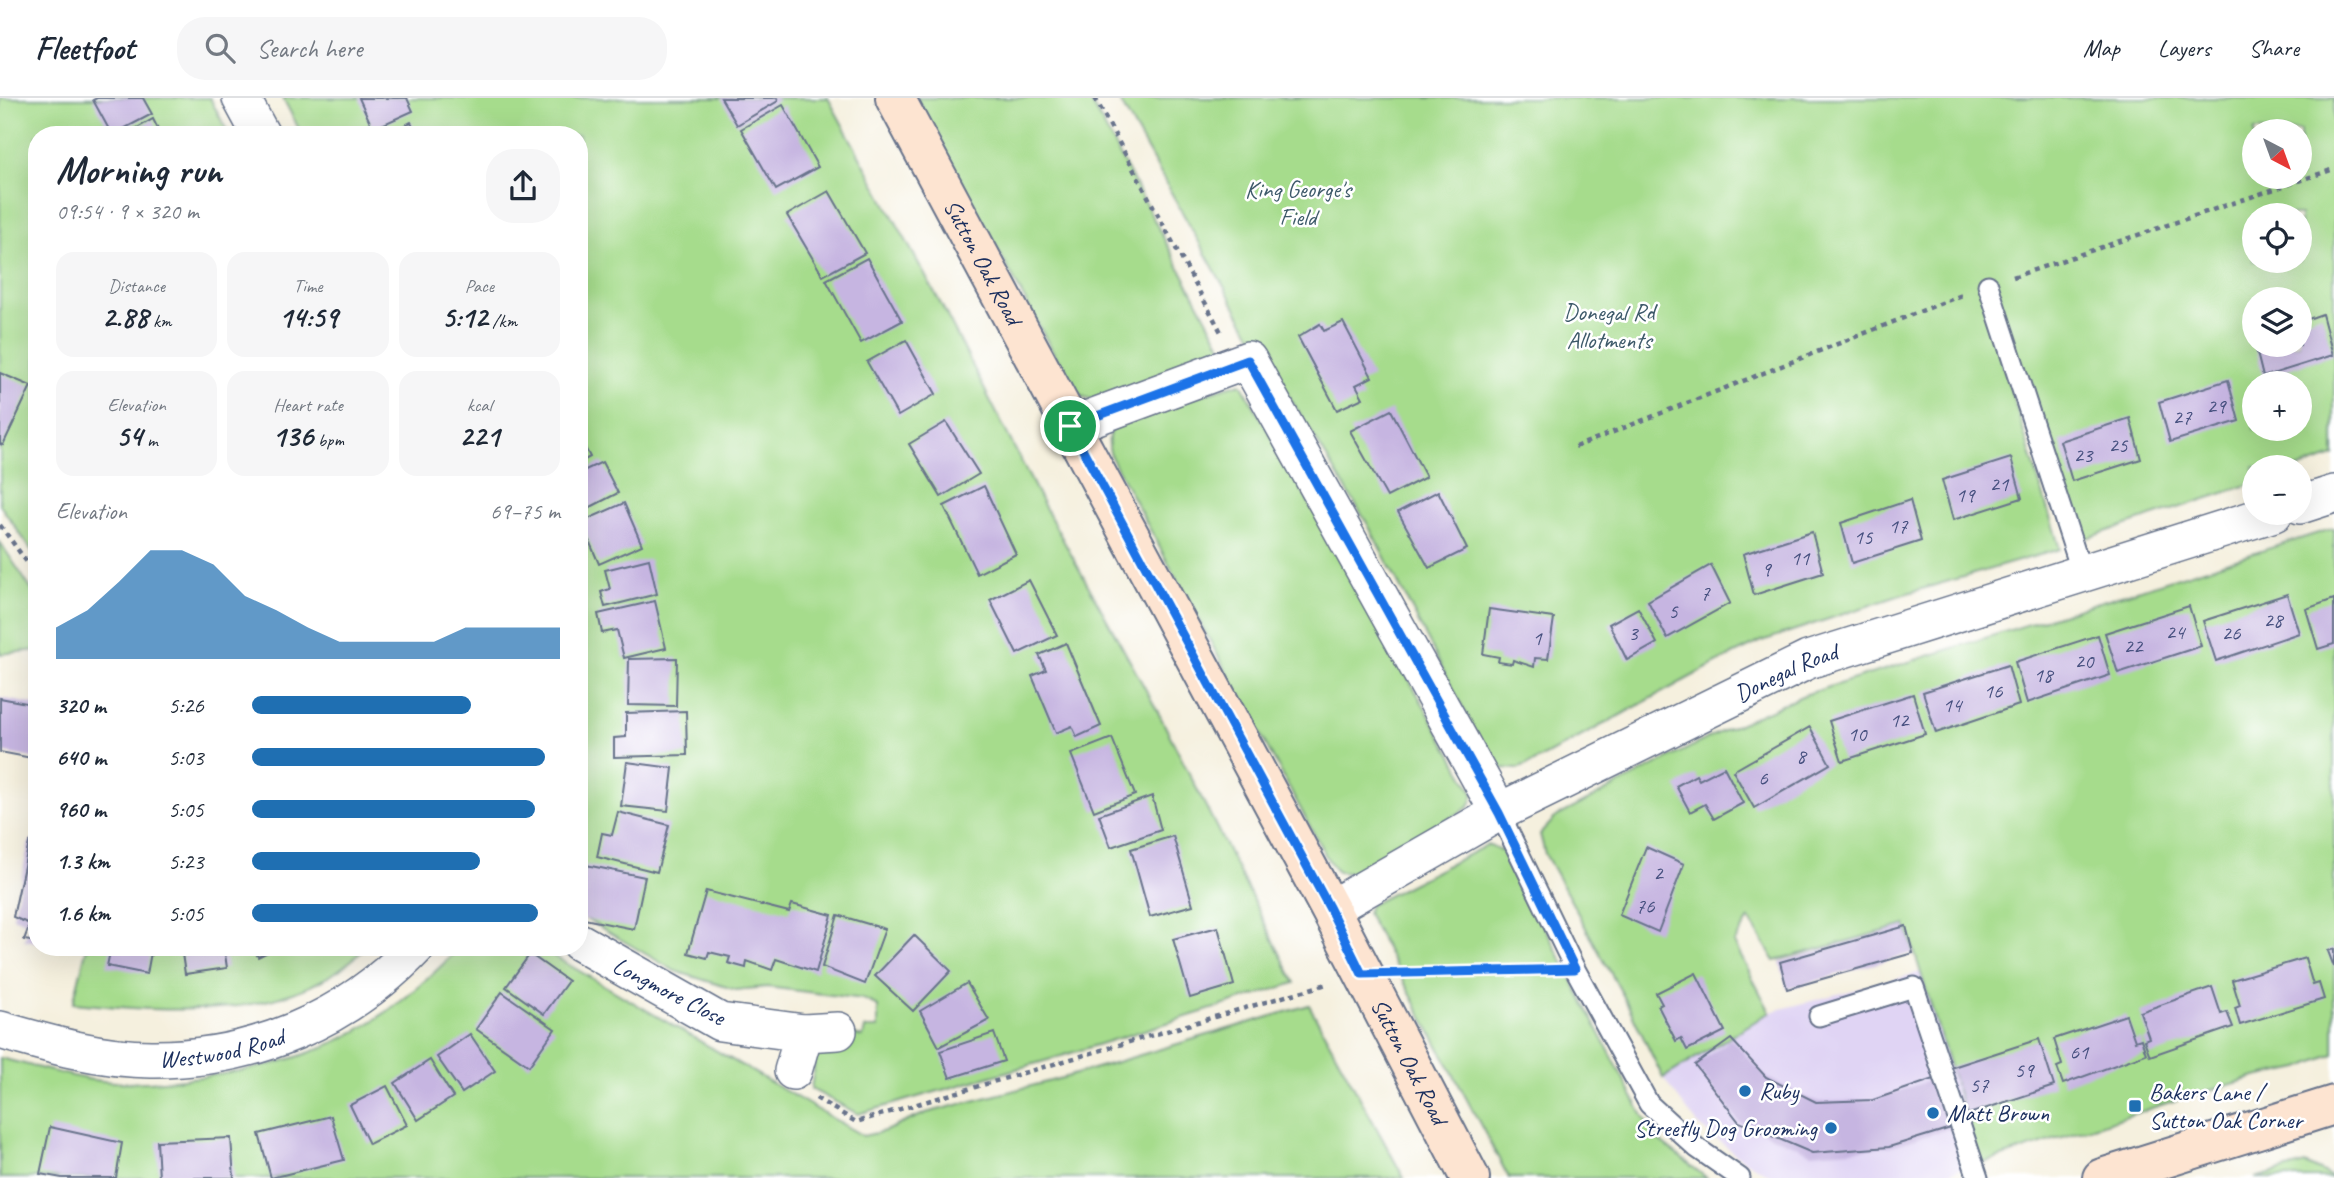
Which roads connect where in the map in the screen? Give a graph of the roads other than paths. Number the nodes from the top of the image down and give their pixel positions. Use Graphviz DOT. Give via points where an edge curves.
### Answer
graph roads {
  1 [pos="241,98"];
  2 [pos="895,98"];
  3 [pos="256,126"];
  4 [pos="1988,285"];
  5 [pos="1070,426"];
  6 [pos="2334,494"];
  7 [pos="2312,501"];
  8 [pos="2242,523"];
  9 [pos="2082,573"];
  10 [pos="1499,813"];
  11 [pos="1330,909"];
  12 [pos="588,947"];
  13 [pos="407,956"];
  14 [pos="1818,1016"];
  15 [pos="0,1030"];
  16 [pos="804,1084"];
  17 [pos="2334,1105"];
  18 [pos="1470,1178"];
  19 [pos="1740,1178"];
  20 [pos="1978,1178"];
  21 [pos="2102,1178"];
  1 -- 3 [label="street"];
  2 -- 5 [label="main road, Sutton Oak Road"];
  4 -- 9 [label="lane"];
  5 -- 10 [label="street" via="1248,360"];
  5 -- 11 [label="main road, Sutton Oak Road"];
  6 -- 7 [label="street"];
  8 -- 9 [label="street, Donegal Road"];
  9 -- 10 [label="street, Donegal Road" via="1808,660"];
  10 -- 11 [label="street, Donegal Road"];
  10 -- 19 [label="lane" via="1575,969 1649,1104 1697,1149"];
  11 -- 18 [label="main road, Sutton Oak Road"];
  12 -- 16 [label="street, Longmore Close" via="720,1022 821,1032"];
  13 -- 15 [label="street, Westwood Road" via="328,1018 237,1053 150,1059 54,1046"];
  14 -- 20 [label="lane" via="1914,987"];
  17 -- 21 [label="main road"];
}
